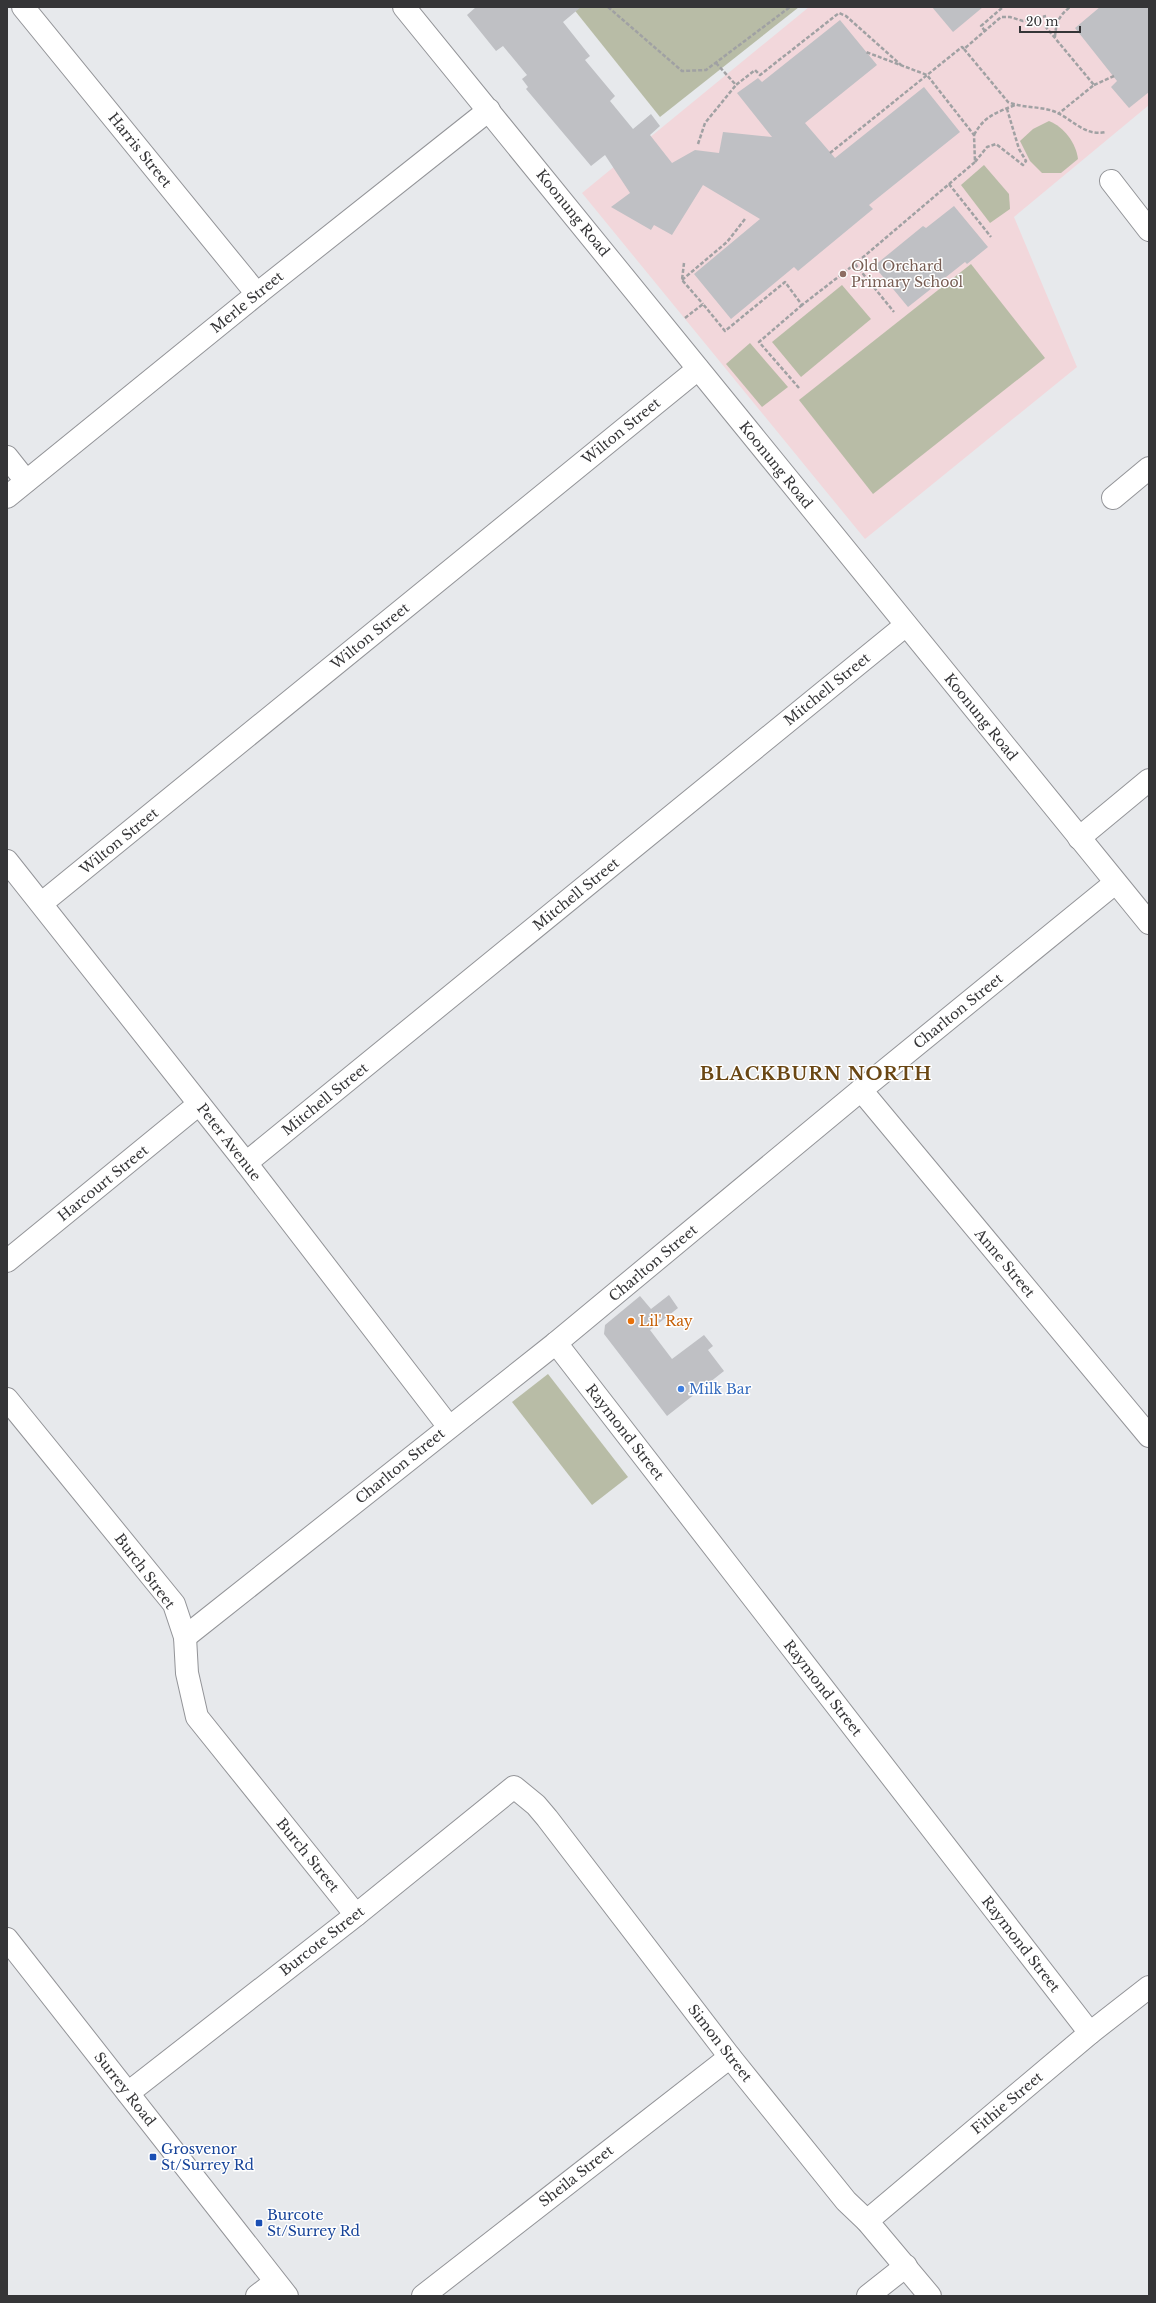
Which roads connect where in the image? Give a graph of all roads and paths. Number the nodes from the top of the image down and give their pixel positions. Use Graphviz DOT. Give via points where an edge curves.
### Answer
graph roads {
  1 [pos="23,7"];
  2 [pos="404,7"];
  3 [pos="608,7"];
  4 [pos="790,7"];
  5 [pos="1003,7"];
  6 [pos="1070,7"];
  7 [pos="1046,16"];
  8 [pos="1045,26"];
  9 [pos="985,31"];
  10 [pos="1055,37"];
  11 [pos="964,49"];
  12 [pos="866,52"];
  13 [pos="716,63"];
  14 [pos="903,66"];
  15 [pos="927,75"];
  16 [pos="1114,76"];
  17 [pos="736,85"];
  18 [pos="1094,85"];
  19 [pos="1015,105"];
  20 [pos="1007,109"];
  21 [pos="489,110"];
  22 [pos="1058,114"];
  23 [pos="1106,132"];
  24 [pos="974,135"];
  25 [pos="698,144"];
  26 [pos="830,153"];
  27 [pos="975,162"];
  28 [pos="1111,181"];
  29 [pos="949,184"];
  30 [pos="745,219"];
  31 [pos="1149,230"];
  32 [pos="991,237"];
  33 [pos="684,263"];
  34 [pos="855,264"];
  35 [pos="682,280"];
  36 [pos="257,294"];
  37 [pos="703,304"];
  38 [pos="802,305"];
  39 [pos="894,312"];
  40 [pos="685,318"];
  41 [pos="698,369"];
  42 [pos="799,388"];
  43 [pos="7,457"];
  44 [pos="1149,468"];
  45 [pos="26,481"];
  46 [pos="7,497"];
  47 [pos="1113,498"];
  48 [pos="906,625"];
  49 [pos="1149,780"];
  50 [pos="1079,838"];
  51 [pos="7,861"];
  52 [pos="1115,883"];
  53 [pos="42,903"];
  54 [pos="1149,923"];
  55 [pos="860,1090"];
  56 [pos="199,1104"];
  57 [pos="246,1163"];
  58 [pos="7,1261"];
  59 [pos="556,1343"];
  60 [pos="7,1399"];
  61 [pos="448,1427"];
  62 [pos="1149,1436"];
  63 [pos="185,1637"];
  64 [pos="514,1787"];
  65 [pos="356,1914"];
  66 [pos="7,1939"];
  67 [pos="1149,1987"];
  68 [pos="1090,2033"];
  69 [pos="730,2057"];
  70 [pos="128,2092"];
  71 [pos="867,2221"];
  72 [pos="906,2266"];
  73 [pos="281,2289"];
  74 [pos="257,2296"];
  75 [pos="423,2296"];
  76 [pos="868,2296"];
  77 [pos="930,2296"];
  1 -- 36 [label="street, Harris Street"];
  2 -- 21 [label="street, Koonung Road"];
  3 -- 13 [label="path" via="682,71 706,70"];
  4 -- 13 [label="path"];
  5 -- 9 [label="path" via="981,26"];
  6 -- 10 [label="path" via="1061,14"];
  7 -- 9 [label="path" via="1023,21 1010,16 1001,18"];
  8 -- 10 [label="path"];
  9 -- 11 [label="path"];
  10 -- 18 [label="path"];
  11 -- 15 [label="path" via="962,47"];
  11 -- 19 [label="path" via="1008,102"];
  12 -- 14 [label="path"];
  13 -- 17 [label="path"];
  14 -- 15 [label="path"];
  14 -- 17 [label="path" via="846,16 839,13 760,75 755,70"];
  15 -- 24 [label="path"];
  15 -- 26 [label="path"];
  16 -- 18 [label="path"];
  17 -- 25 [label="path" via="705,123"];
  18 -- 22 [label="path"];
  19 -- 20 [label="path"];
  19 -- 22 [label="path" via="1038,107"];
  20 -- 24 [label="path" via="981,123"];
  20 -- 27 [label="path" via="1026,161 1023,165 996,144 987,147"];
  21 -- 36 [label="street, Merle Street"];
  21 -- 41 [label="street, Koonung Road"];
  22 -- 23 [label="path" via="1087,132"];
  24 -- 27 [label="path"];
  27 -- 29 [label="path"];
  28 -- 31 [label="street"];
  29 -- 32 [label="path"];
  29 -- 34 [label="path"];
  30 -- 35 [label="path" via="727,242"];
  33 -- 35 [label="path"];
  34 -- 38 [label="path"];
  34 -- 39 [label="path"];
  35 -- 37 [label="path"];
  36 -- 45 [label="street, Merle Street"];
  37 -- 38 [label="path" via="725,331 784,282"];
  37 -- 40 [label="path"];
  38 -- 42 [label="path" via="760,342"];
  41 -- 48 [label="street, Koonung Road"];
  41 -- 53 [label="street, Wilton Street"];
  43 -- 45 [label="street"];
  44 -- 47 [label="street"];
  45 -- 46 [label="street, Merle Street"];
  48 -- 50 [label="street, Koonung Road"];
  48 -- 57 [label="street, Mitchell Street"];
  49 -- 50 [label="street"];
  50 -- 52 [label="street, Koonung Road"];
  51 -- 53 [label="street, Peter Avenue"];
  52 -- 54 [label="street, Koonung Road"];
  52 -- 55 [label="street, Charlton Street"];
  53 -- 56 [label="street, Peter Avenue"];
  55 -- 59 [label="street, Charlton Street"];
  55 -- 62 [label="street, Anne Street"];
  56 -- 57 [label="street, Peter Avenue"];
  56 -- 58 [label="street, Harcourt Street"];
  57 -- 61 [label="street, Peter Avenue"];
  59 -- 61 [label="street, Charlton Street"];
  59 -- 68 [label="street, Raymond Street"];
  60 -- 63 [label="street, Burch Street" via="174,1604"];
  61 -- 63 [label="street, Charlton Street"];
  63 -- 65 [label="street, Burch Street" via="187,1673 197,1718"];
  64 -- 65 [label="street, Burcote Street"];
  64 -- 69 [label="street, Simon Street" via="547,1818"];
  65 -- 70 [label="street, Burcote Street"];
  66 -- 70 [label="street, Surrey Road"];
  67 -- 68 [label="street, Fithie Street"];
  68 -- 71 [label="street, Fithie Street"];
  69 -- 71 [label="street, Simon Street" via="846,2201"];
  69 -- 75 [label="street, Sheila Street"];
  70 -- 73 [label="street, Surrey Road"];
  71 -- 72 [label="street, Simon Street"];
  72 -- 76 [label="street"];
  72 -- 77 [label="street, Simon Street"];
  73 -- 74 [label="street"];
}
